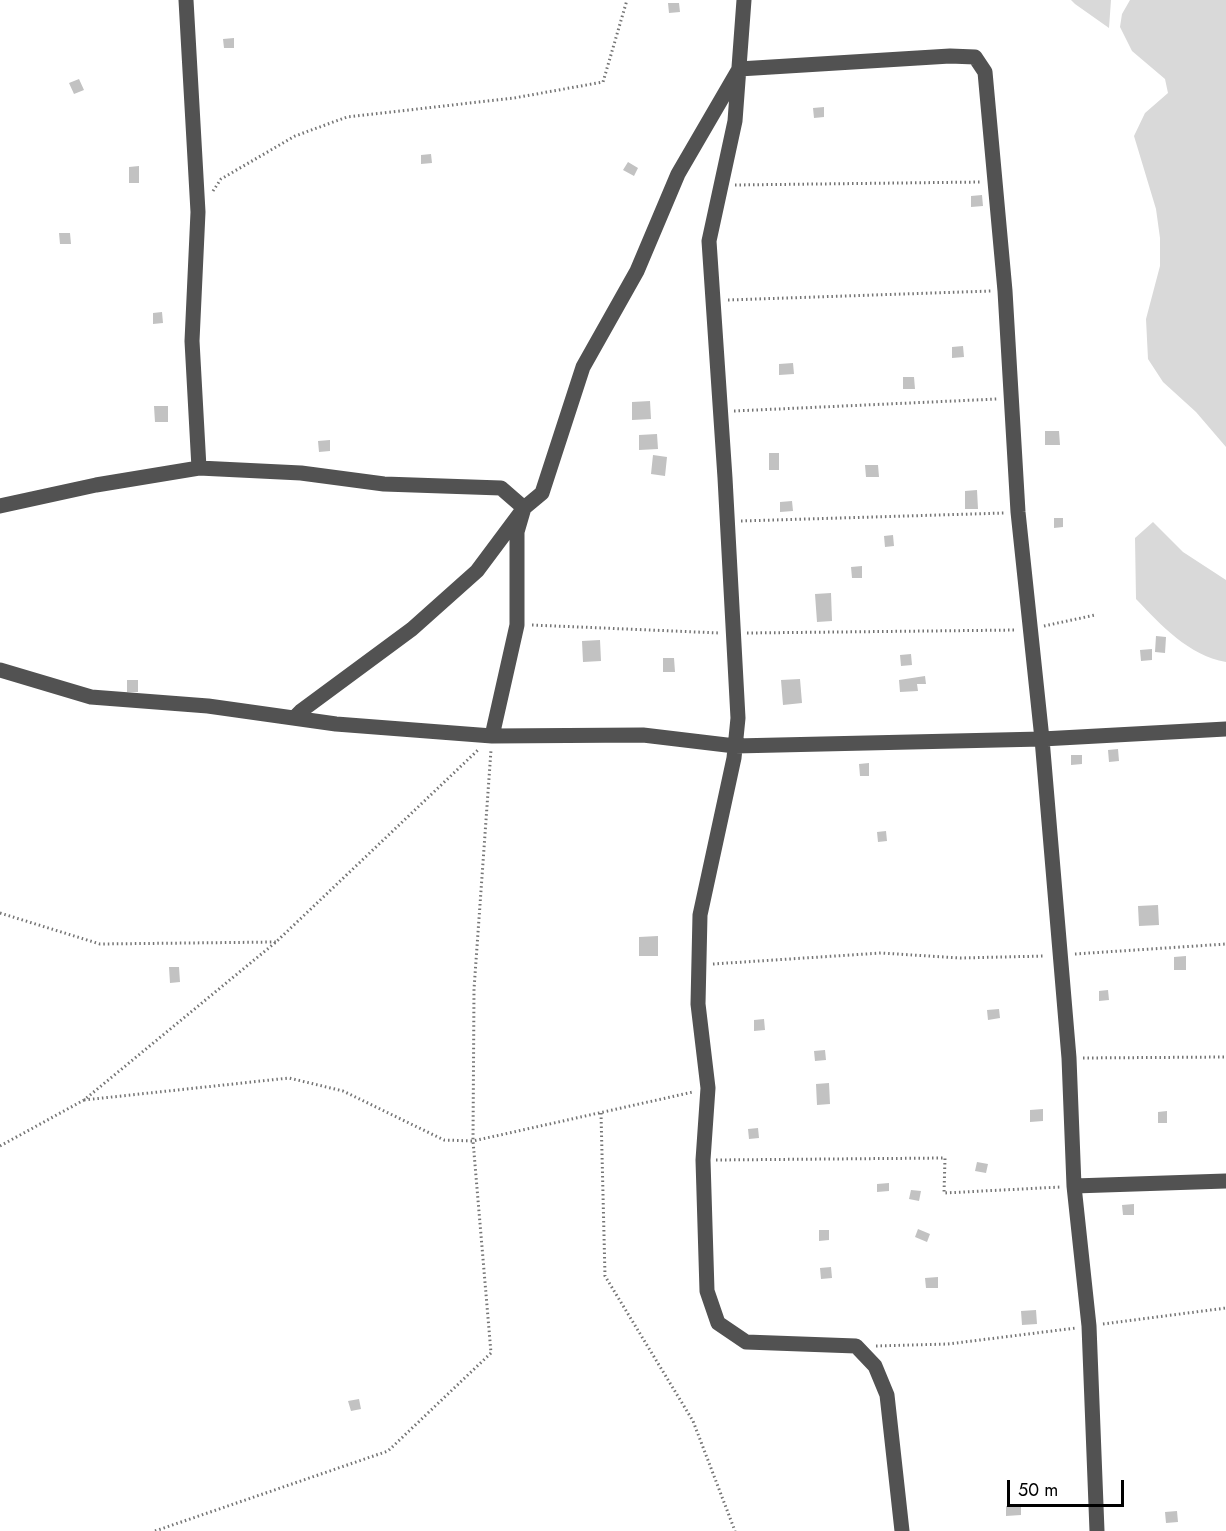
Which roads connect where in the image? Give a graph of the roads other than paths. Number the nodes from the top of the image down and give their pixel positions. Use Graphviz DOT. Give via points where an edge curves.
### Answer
graph roads {
  1 [pos="186,0"];
  2 [pos="744,0"];
  3 [pos="739,69"];
  4 [pos="199,468"];
  5 [pos="0,507"];
  6 [pos="524,508"];
  7 [pos="0,670"];
  8 [pos="294,718"];
  9 [pos="1226,729"];
  10 [pos="492,736"];
  11 [pos="1042,739"];
  12 [pos="735,746"];
  13 [pos="1226,1181"];
  14 [pos="1074,1186"];
  15 [pos="902,1531"];
  16 [pos="1096,1531"];
  1 -- 4 [label="street" via="198,212 192,341"];
  2 -- 3 [label="street"];
  3 -- 6 [label="street" via="678,174 637,272 583,367 542,493"];
  3 -- 11 [label="street" via="950,56 975,57 985,72 1005,291 1018,512"];
  3 -- 12 [label="street" via="735,121 709,241 738,718"];
  4 -- 5 [label="street" via="96,485"];
  4 -- 6 [label="street" via="301,472 384,484 501,488"];
  6 -- 8 [label="street" via="477,571 412,629"];
  6 -- 10 [label="street" via="517,532 517,624"];
  7 -- 8 [label="street" via="92,697 208,706"];
  8 -- 10 [label="street"];
  9 -- 11 [label="street"];
  10 -- 12 [label="street" via="643,735"];
  11 -- 12 [label="street"];
  11 -- 14 [label="street" via="1069,1058"];
  12 -- 15 [label="street" via="700,915 698,1004 708,1088 703,1160 707,1291 718,1323 746,1342 856,1346 875,1366 887,1395"];
  13 -- 14 [label="street"];
  14 -- 16 [label="street" via="1089,1326"];
}
